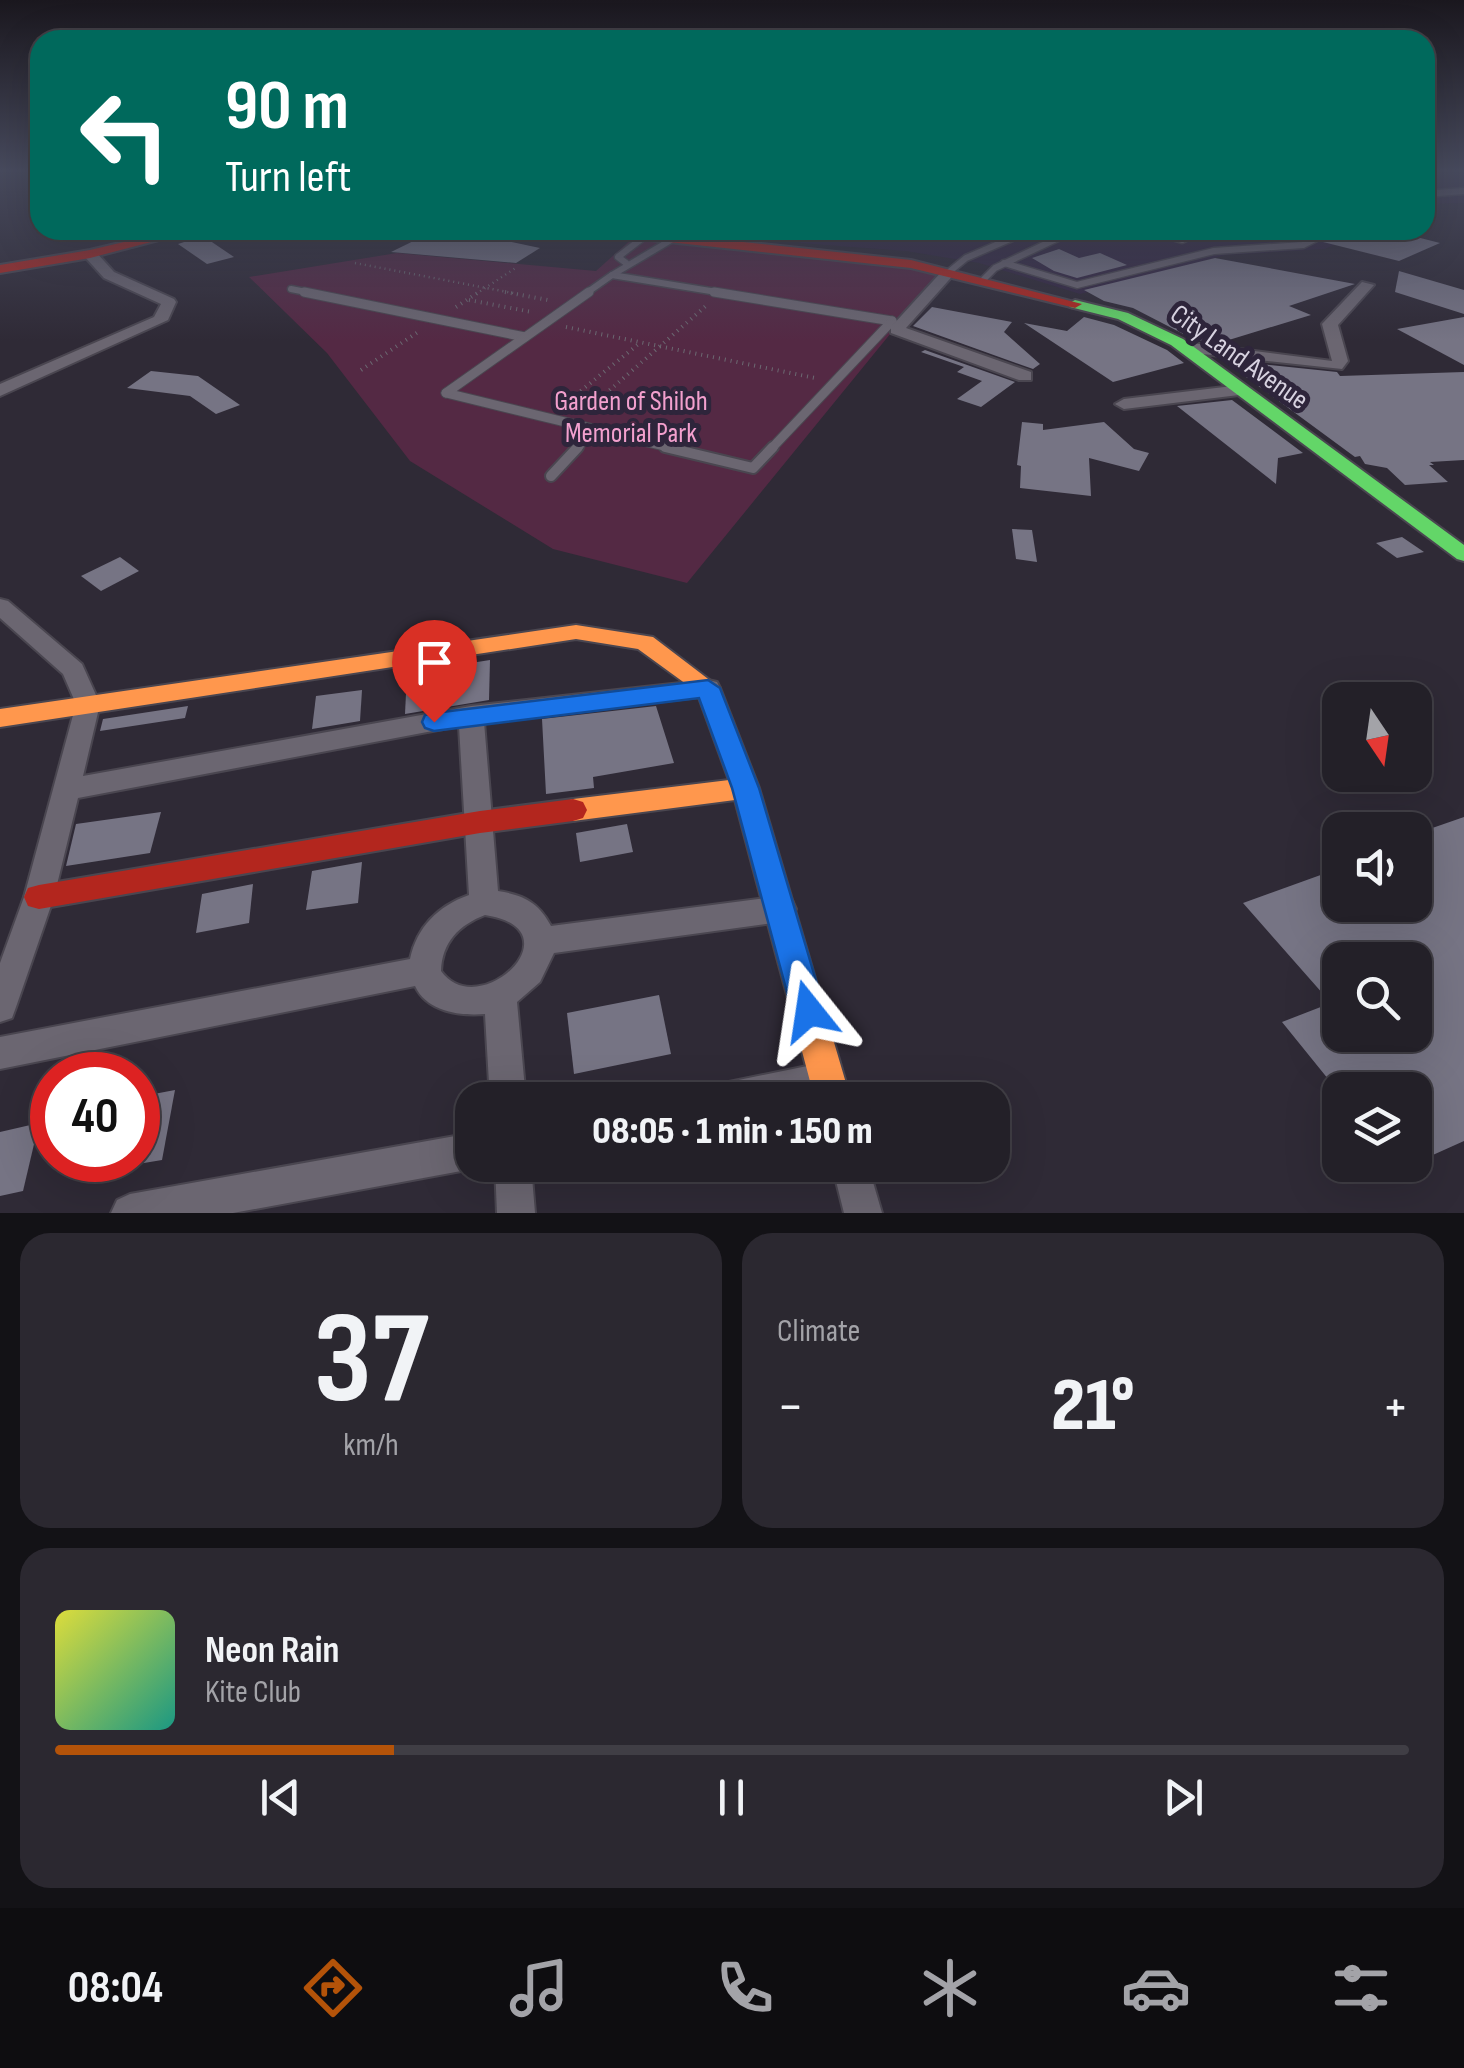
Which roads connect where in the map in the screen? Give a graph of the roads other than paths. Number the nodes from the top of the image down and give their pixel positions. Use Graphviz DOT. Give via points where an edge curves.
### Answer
graph roads {
  1 [pos="149,240"];
  2 [pos="640,240"];
  3 [pos="671,240"];
  4 [pos="1008,240"];
  5 [pos="1053,240"];
  6 [pos="1312,240"];
  7 [pos="102,251"];
  8 [pos="626,263"];
  9 [pos="1004,263"];
  10 [pos="0,269"];
  11 [pos="949,272"];
  12 [pos="612,275"];
  13 [pos="984,279"];
  14 [pos="133,284"];
  15 [pos="1368,285"];
  16 [pos="291,289"];
  17 [pos="525,337"];
  18 [pos="1184,348"];
  19 [pos="1026,376"];
  20 [pos="1241,390"];
  21 [pos="0,391"];
  22 [pos="1124,404"];
  23 [pos="592,432"];
  24 [pos="551,476"];
  25 [pos="1452,542"];
  26 [pos="0,606"];
  27 [pos="708,688"];
  28 [pos="88,704"];
  29 [pos="471,715"];
  30 [pos="0,718"];
  31 [pos="68,788"];
  32 [pos="745,788"];
  33 [pos="480,822"];
  34 [pos="39,897"];
  35 [pos="484,902"];
  36 [pos="781,909"];
  37 [pos="541,941"];
  38 [pos="425,970"];
  39 [pos="500,996"];
  40 [pos="0,1006"];
  41 [pos="0,1053"];
  42 [pos="507,1082"];
  43 [pos="828,1082"];
  44 [pos="455,1154"];
  45 [pos="513,1182"];
  46 [pos="855,1182"];
  47 [pos="130,1213"];
  48 [pos="516,1213"];
  49 [pos="863,1213"];
  1 -- 7 [label="street"];
  2 -- 8 [label="lane" via="618,256"];
  3 -- 8 [label="lane"];
  3 -- 11 [label="street, City Land Avenue"];
  4 -- 11 [label="lane"];
  5 -- 9 [label="lane"];
  6 -- 9 [label="lane" via="1214,251 1077,286"];
  7 -- 10 [label="street"];
  7 -- 14 [label="street"];
  7 -- 14 [label="street" via="109,275"];
  8 -- 12 [label="lane"];
  9 -- 13 [label="lane"];
  11 -- 13 [label="street, City Land Avenue"];
  11 -- 19 [label="street" via="896,330"];
  12 -- 17 [label="lane"];
  12 -- 23 [label="lane" via="892,321 753,468"];
  13 -- 18 [label="street, City Land Avenue" via="1123,316"];
  14 -- 21 [label="street" via="168,302 160,320"];
  15 -- 18 [label="street" via="1330,324 1336,366"];
  16 -- 17 [label="lane"];
  17 -- 23 [label="lane" via="446,393"];
  18 -- 20 [label="street, City Land Avenue"];
  20 -- 22 [label="street"];
  20 -- 25 [label="street, City Land Avenue"];
  23 -- 24 [label="lane"];
  26 -- 28 [label="street" via="73,670"];
  27 -- 28 [label="street" via="645,642 576,632"];
  27 -- 29 [label="street"];
  27 -- 32 [label="street"];
  28 -- 30 [label="street"];
  28 -- 31 [label="street"];
  29 -- 31 [label="street"];
  29 -- 33 [label="street"];
  31 -- 34 [label="street"];
  32 -- 33 [label="street"];
  32 -- 36 [label="street"];
  33 -- 34 [label="street"];
  33 -- 35 [label="street"];
  34 -- 40 [label="street"];
  35 -- 37 [label="street" via="529,914"];
  35 -- 38 [label="street" via="438,926"];
  36 -- 37 [label="street"];
  36 -- 43 [label="street"];
  37 -- 39 [label="street" via="530,972"];
  38 -- 39 [label="street" via="445,995 462,1001"];
  38 -- 41 [label="street"];
  39 -- 42 [label="street"];
  44 -- 47 [label="street"];
  45 -- 48 [label="street"];
  46 -- 49 [label="street"];
}
